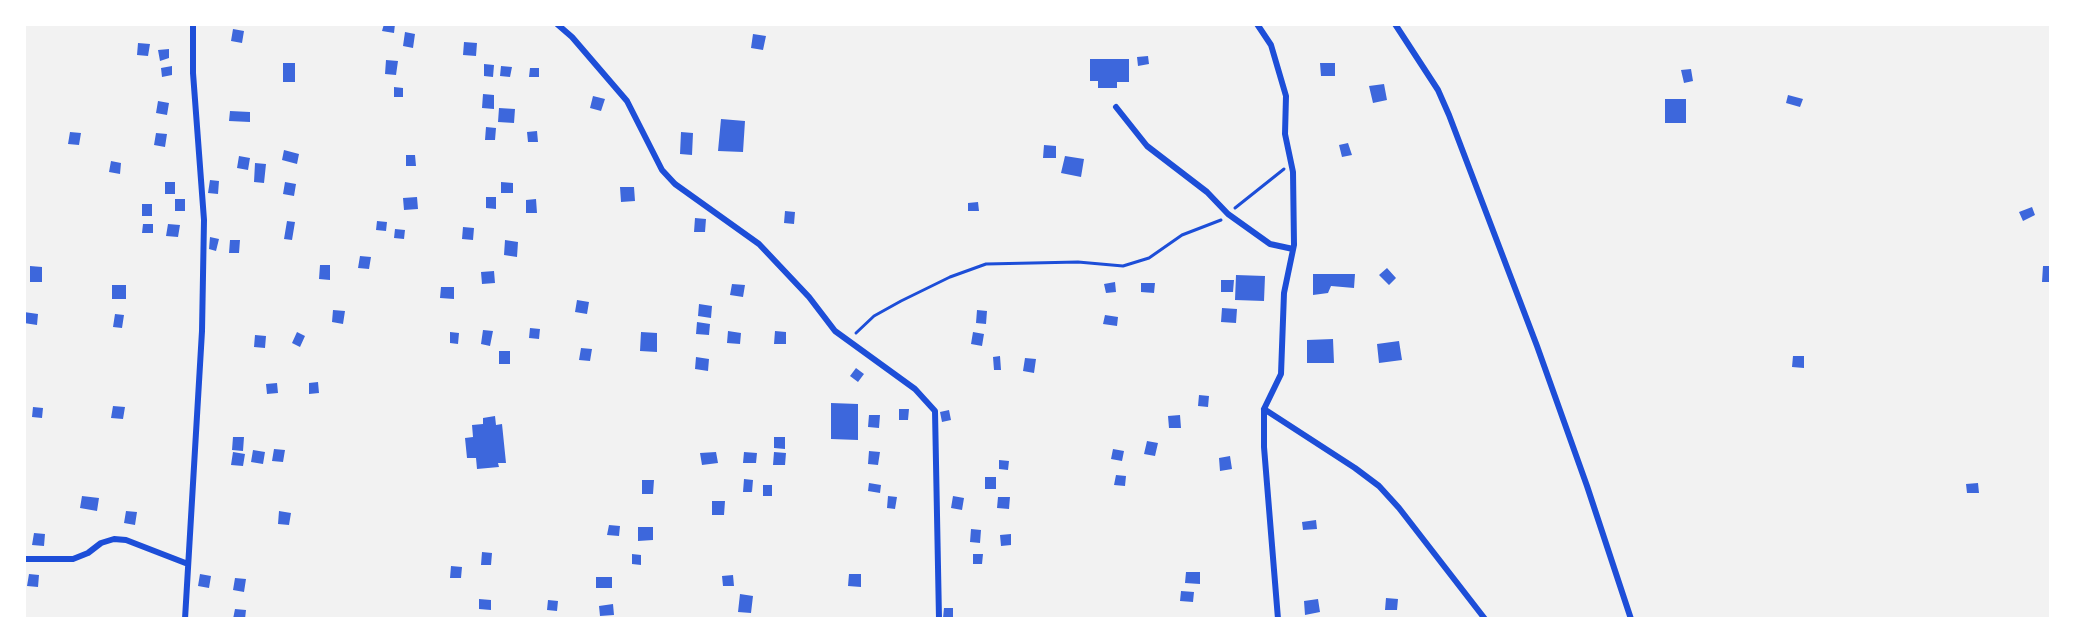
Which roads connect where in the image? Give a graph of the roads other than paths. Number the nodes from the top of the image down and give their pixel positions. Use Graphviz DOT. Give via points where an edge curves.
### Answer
graph roads {
  1 [pos="194,24"];
  2 [pos="556,24"];
  3 [pos="1257,24"];
  4 [pos="1395,24"];
  5 [pos="1116,106"];
  6 [pos="1293,249"];
  7 [pos="1264,409"];
  8 [pos="24,559"];
  9 [pos="188,564"];
  10 [pos="185,619"];
  11 [pos="939,619"];
  12 [pos="1278,619"];
  13 [pos="1485,619"];
  14 [pos="1631,619"];
  1 -- 9 [label="street" via="193,73 204,219 202,331"];
  2 -- 11 [label="street" via="572,36 627,101 662,170 675,184 759,244 835,331 915,389 934,411"];
  3 -- 6 [label="street" via="1271,45 1286,96 1285,134 1293,172"];
  4 -- 14 [label="street" via="1438,90 1449,115 1587,486"];
  5 -- 6 [label="street" via="1147,146 1207,192 1228,214 1270,244"];
  6 -- 7 [label="street" via="1284,293 1281,374"];
  7 -- 12 [label="street"];
  7 -- 13 [label="street" via="1379,486"];
  8 -- 9 [label="street" via="73,559 114,539"];
  9 -- 10 [label="street"];
}
